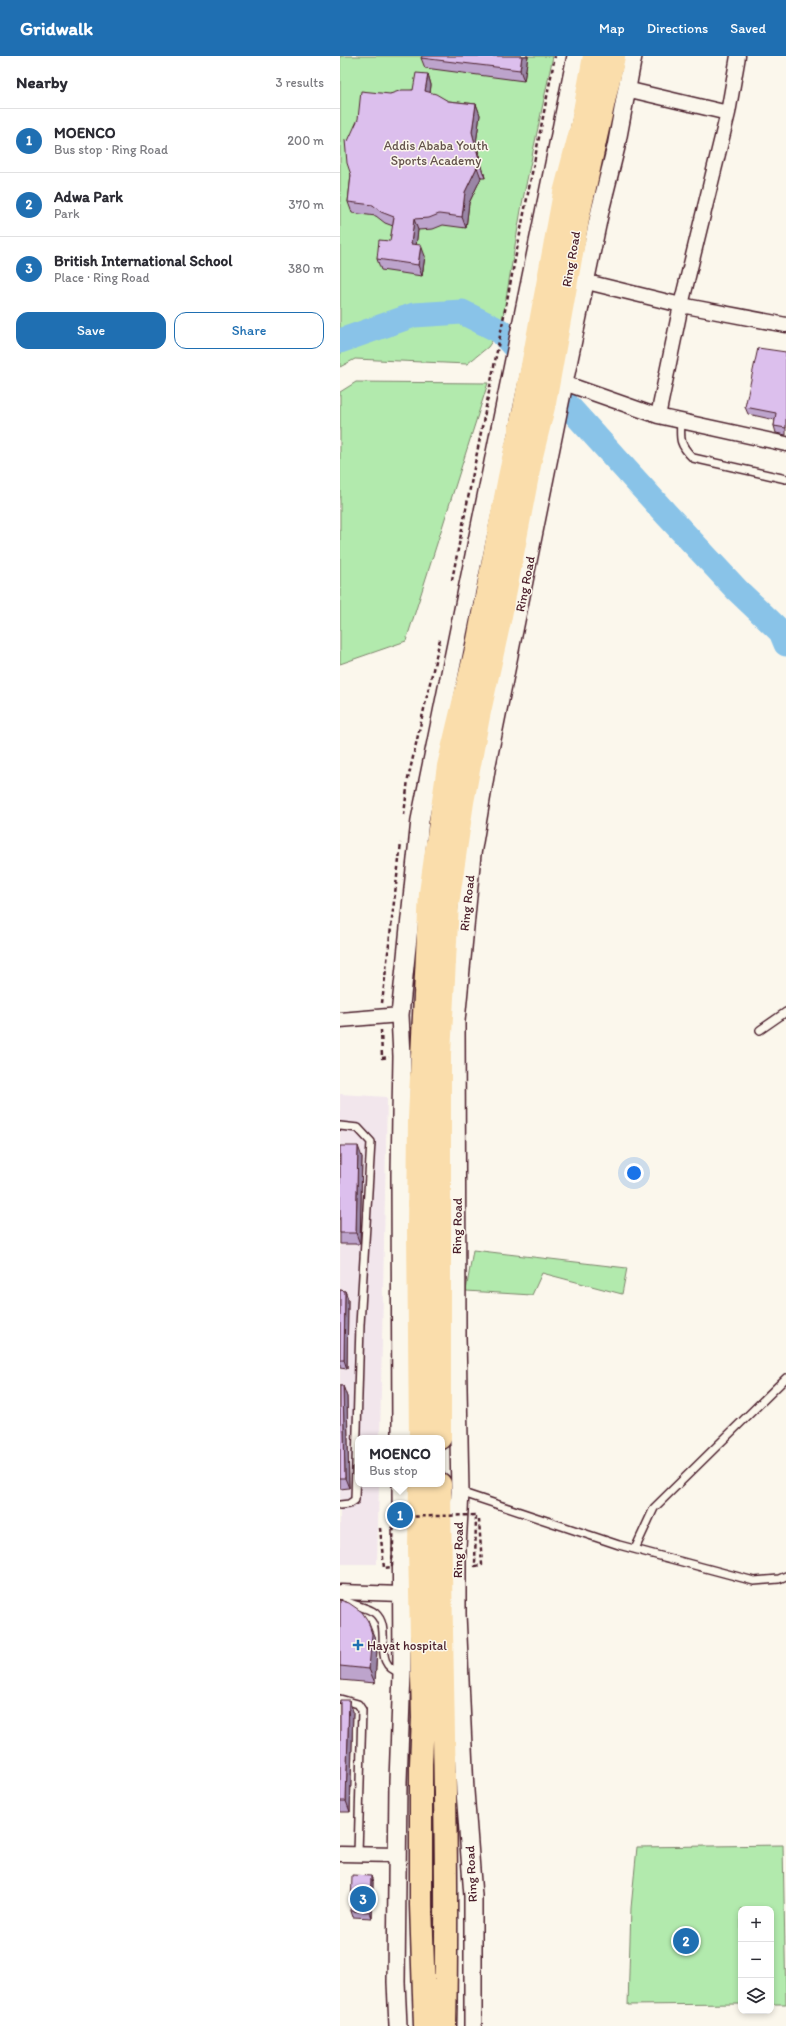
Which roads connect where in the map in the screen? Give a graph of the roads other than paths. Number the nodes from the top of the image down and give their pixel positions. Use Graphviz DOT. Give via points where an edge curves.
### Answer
graph roads {
  1 [pos="576,56"];
  2 [pos="594,56"];
  3 [pos="614,56"];
  4 [pos="633,56"];
  5 [pos="738,56"];
  6 [pos="626,89"];
  7 [pos="728,113"];
  8 [pos="586,282"];
  9 [pos="681,306"];
  10 [pos="786,325"];
  11 [pos="544,379"];
  12 [pos="658,416"];
  13 [pos="681,421"];
  14 [pos="786,444"];
  15 [pos="786,479"];
  16 [pos="786,1012"];
  17 [pos="400,1015"];
  18 [pos="340,1020"];
  19 [pos="760,1030"];
  20 [pos="340,1126"];
  21 [pos="786,1378"];
  22 [pos="357,1435"];
  23 [pos="401,1435"];
  24 [pos="420,1435"];
  25 [pos="440,1435"];
  26 [pos="355,1487"];
  27 [pos="401,1487"];
  28 [pos="420,1487"];
  29 [pos="450,1488"];
  30 [pos="340,1505"];
  31 [pos="635,1549"];
  32 [pos="786,1576"];
  33 [pos="342,1592"];
  34 [pos="402,1594"];
  35 [pos="402,1673"];
  36 [pos="340,1699"];
  37 [pos="340,1854"];
  38 [pos="358,1854"];
  39 [pos="398,1855"];
  40 [pos="446,1992"];
  41 [pos="424,2023"];
  42 [pos="398,2026"];
  43 [pos="445,2026"];
  44 [pos="453,2026"];
  45 [pos="473,2026"];
  1 -- 11 [label="street" via="521,325"];
  2 -- 11 [label="highway, Ring Road" via="581,128 564,193 538,338"];
  3 -- 11 [label="highway, Ring Road"];
  4 -- 6 [label="street"];
  5 -- 7 [label="street"];
  6 -- 7 [label="street"];
  6 -- 8 [label="street"];
  7 -- 9 [label="street"];
  8 -- 9 [label="street"];
  8 -- 11 [label="street"];
  9 -- 10 [label="street"];
  9 -- 12 [label="street"];
  11 -- 12 [label="street"];
  11 -- 17 [label="street, Ring Road" via="420,820"];
  11 -- 24 [label="highway, Ring Road" via="448,766 430,893 419,1118"];
  11 -- 25 [label="highway, Ring Road" via="531,460 463,802 448,904 440,1054"];
  11 -- 29 [label="street, Ring Road" via="554,434 487,764 472,854 457,1014 456,1328"];
  12 -- 13 [label="street"];
  13 -- 14 [label="street"];
  13 -- 15 [label="lane" via="680,440 693,458"];
  16 -- 19 [label="lane"];
  17 -- 18 [label="street"];
  17 -- 23 [label="street, Ring Road"];
  20 -- 22 [label="lane" via="358,1128 371,1142 360,1325"];
  21 -- 31 [label="lane" via="654,1508"];
  26 -- 30 [label="lane" via="355,1500"];
  27 -- 34 [label="street"];
  28 -- 41 [label="highway" via="423,1710 420,1764 421,1906"];
  29 -- 31 [label="lane"];
  29 -- 40 [label="highway, Ring Road" via="441,1625 446,1826"];
  29 -- 45 [label="street, Ring Road" via="457,1548 457,1614 465,1791 473,1896"];
  31 -- 32 [label="lane" via="754,1581"];
  33 -- 34 [label="street"];
  33 -- 35 [label="lane" via="346,1600 375,1614 380,1622 385,1661 393,1671"];
  34 -- 35 [label="street"];
  35 -- 39 [label="street"];
  36 -- 38 [label="lane" via="358,1704 362,1710"];
  37 -- 38 [label="street"];
  38 -- 39 [label="street"];
  39 -- 42 [label="street"];
  40 -- 43 [label="highway, Ring Road"];
  40 -- 44 [label="highway"];
}
